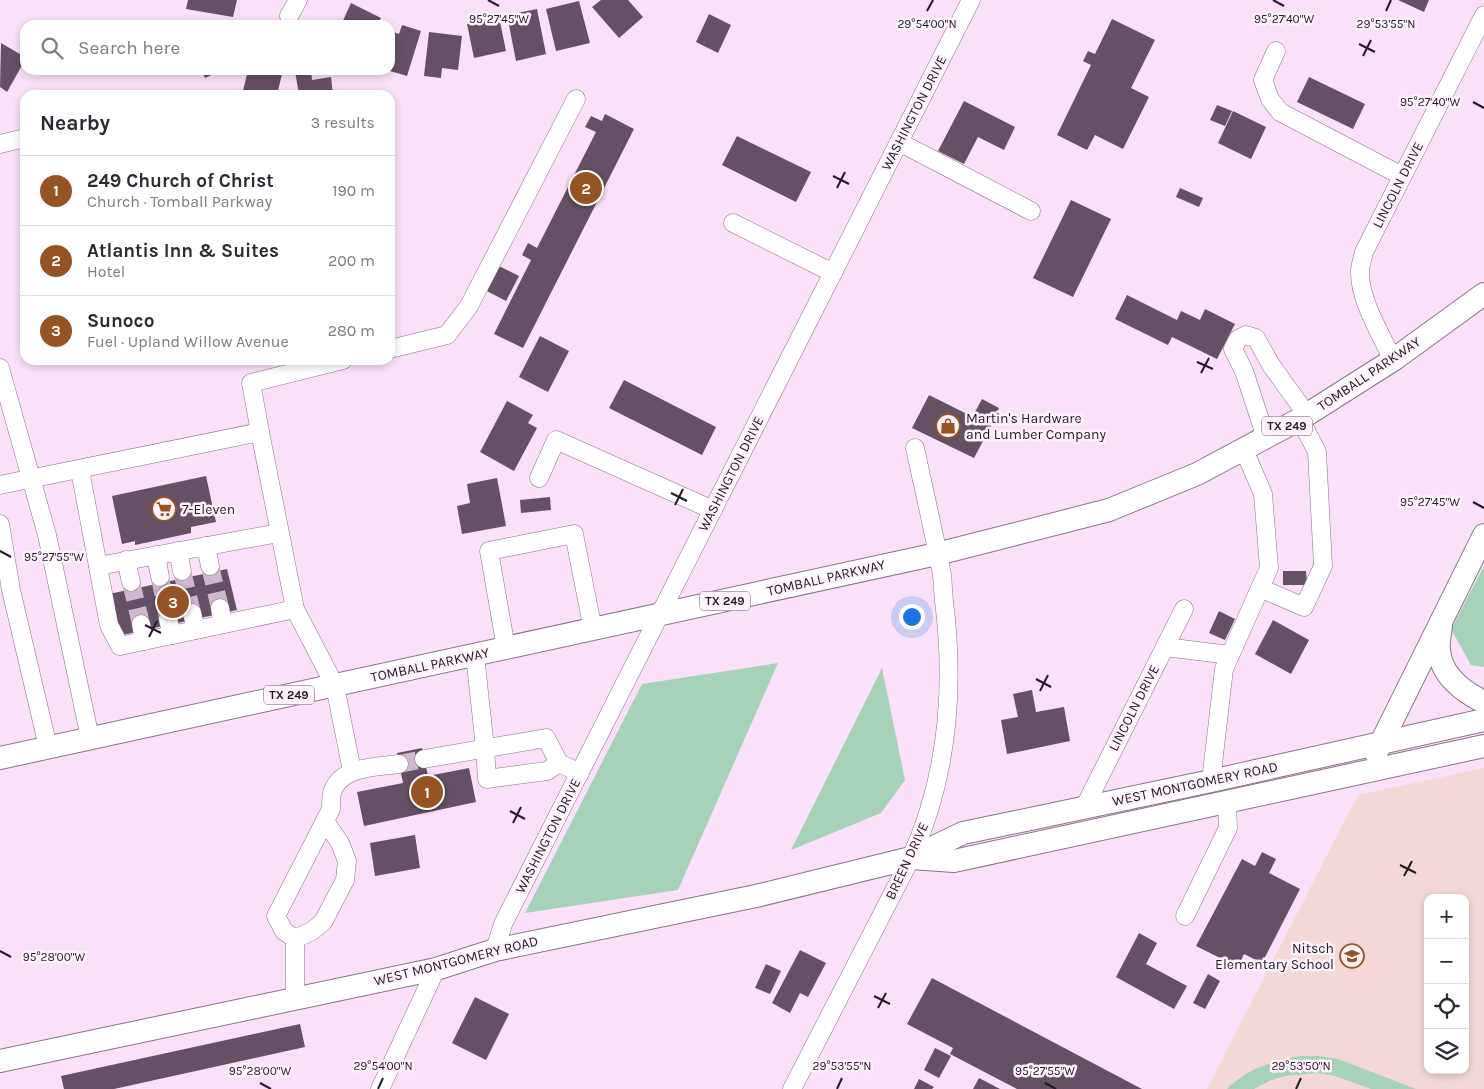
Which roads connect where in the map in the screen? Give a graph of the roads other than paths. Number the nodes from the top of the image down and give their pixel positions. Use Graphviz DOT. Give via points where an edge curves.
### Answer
graph roads {
  1 [pos="298,0"];
  2 [pos="971,0"];
  3 [pos="289,16"];
  4 [pos="1484,16"];
  5 [pos="1276,51"];
  6 [pos="576,99"];
  7 [pos="20,139"];
  8 [pos="899,142"];
  9 [pos="0,144"];
  10 [pos="1402,176"];
  11 [pos="1031,211"];
  12 [pos="733,223"];
  13 [pos="833,272"];
  14 [pos="1484,294"];
  15 [pos="395,348"];
  16 [pos="1393,360"];
  17 [pos="323,365"];
  18 [pos="0,368"];
  19 [pos="1303,417"];
  20 [pos="260,432"];
  21 [pos="1266,438"];
  22 [pos="915,448"];
  23 [pos="1244,450"];
  24 [pos="80,470"];
  25 [pos="539,478"];
  26 [pos="32,479"];
  27 [pos="0,485"];
  28 [pos="713,510"];
  29 [pos="0,524"];
  30 [pos="279,533"];
  31 [pos="1484,535"];
  32 [pos="206,546"];
  33 [pos="178,551"];
  34 [pos="937,554"];
  35 [pos="156,555"];
  36 [pos="126,560"];
  37 [pos="98,566"];
  38 [pos="210,566"];
  39 [pos="182,571"];
  40 [pos="160,577"];
  41 [pos="131,582"];
  42 [pos="1260,588"];
  43 [pos="295,609"];
  44 [pos="1184,609"];
  45 [pos="192,613"];
  46 [pos="660,615"];
  47 [pos="1441,620"];
  48 [pos="196,630"];
  49 [pos="593,630"];
  50 [pos="1165,647"];
  51 [pos="506,648"];
  52 [pos="1230,655"];
  53 [pos="475,656"];
  54 [pos="335,686"];
  55 [pos="1484,702"];
  56 [pos="1484,720"];
  57 [pos="90,738"];
  58 [pos="1381,743"];
  59 [pos="1484,746"];
  60 [pos="48,748"];
  61 [pos="485,748"];
  62 [pos="0,758"];
  63 [pos="424,759"];
  64 [pos="558,763"];
  65 [pos="399,764"];
  66 [pos="352,771"];
  67 [pos="1367,772"];
  68 [pos="580,773"];
  69 [pos="1211,781"];
  70 [pos="1227,802"];
  71 [pos="1084,808"];
  72 [pos="325,821"];
  73 [pos="911,858"];
  74 [pos="1185,916"];
  75 [pos="295,939"];
  76 [pos="494,950"];
  77 [pos="436,969"];
  78 [pos="295,998"];
  79 [pos="0,1061"];
  80 [pos="380,1089"];
  81 [pos="792,1089"];
  1 -- 3 [label="street"];
  2 -- 8 [label="street, WASHINGTON DRIVE"];
  4 -- 10 [label="street, LINCOLN DRIVE"];
  5 -- 10 [label="street" via="1263,80 1270,99 1280,112"];
  6 -- 15 [label="street" via="469,306 447,334"];
  7 -- 9 [label="street"];
  8 -- 11 [label="street"];
  8 -- 13 [label="street, WASHINGTON DRIVE"];
  10 -- 16 [label="street, LINCOLN DRIVE" via="1364,252 1360,270 1367,304"];
  12 -- 13 [label="street"];
  13 -- 28 [label="street, WASHINGTON DRIVE"];
  14 -- 16 [label="main road, TOMBALL PARKWAY / TX 249"];
  16 -- 19 [label="main road, TOMBALL PARKWAY / TX 249"];
  17 -- 20 [label="street" via="251,383"];
  18 -- 26 [label="street"];
  19 -- 21 [label="main road, TOMBALL PARKWAY / TX 249"];
  19 -- 21 [label="street" via="1256,338 1246,334 1238,338 1233,349 1244,371"];
  19 -- 42 [label="street" via="1317,452 1323,566 1304,607"];
  20 -- 24 [label="street"];
  20 -- 30 [label="street"];
  21 -- 23 [label="main road, TOMBALL PARKWAY / TX 249"];
  22 -- 34 [label="street, BREEN DRIVE"];
  23 -- 34 [label="main road, TOMBALL PARKWAY / TX 249" via="1197,474 1109,510"];
  23 -- 42 [label="street" via="1263,494 1269,568"];
  24 -- 26 [label="street"];
  24 -- 37 [label="street"];
  25 -- 28 [label="street" via="556,440"];
  26 -- 27 [label="street"];
  26 -- 57 [label="street"];
  28 -- 46 [label="street, WASHINGTON DRIVE"];
  29 -- 60 [label="street" via="11,590"];
  30 -- 32 [label="street"];
  30 -- 43 [label="street"];
  31 -- 47 [label="main road"];
  32 -- 33 [label="street"];
  32 -- 38 [label="street"];
  33 -- 35 [label="street"];
  33 -- 39 [label="street"];
  34 -- 46 [label="main road, TOMBALL PARKWAY / TX 249"];
  34 -- 73 [label="street, BREEN DRIVE" via="948,634 948,707 937,782 924,830"];
  35 -- 36 [label="street"];
  35 -- 40 [label="street"];
  36 -- 37 [label="street"];
  36 -- 41 [label="street"];
  37 -- 48 [label="street" via="109,625 120,646 143,632 170,627"];
  42 -- 52 [label="street"];
  43 -- 48 [label="street" via="222,616"];
  43 -- 54 [label="street"];
  44 -- 50 [label="street, LINCOLN DRIVE"];
  45 -- 48 [label="street"];
  46 -- 49 [label="main road, TOMBALL PARKWAY / TX 249"];
  46 -- 68 [label="street, WASHINGTON DRIVE"];
  47 -- 55 [label="main road" via="1439,651 1446,670 1460,688"];
  47 -- 58 [label="main road"];
  49 -- 51 [label="main road, TOMBALL PARKWAY / TX 249"];
  49 -- 51 [label="street" via="574,534 490,551"];
  50 -- 52 [label="street"];
  50 -- 71 [label="street, LINCOLN DRIVE"];
  51 -- 53 [label="main road, TOMBALL PARKWAY / TX 249"];
  52 -- 69 [label="street" via="1224,670"];
  53 -- 54 [label="main road, TOMBALL PARKWAY / TX 249"];
  53 -- 61 [label="street"];
  54 -- 57 [label="main road, TOMBALL PARKWAY / TX 249"];
  54 -- 66 [label="street"];
  56 -- 58 [label="main road, WEST MONTGOMERY ROAD"];
  57 -- 60 [label="main road, TOMBALL PARKWAY / TX 249"];
  58 -- 67 [label="main road"];
  58 -- 69 [label="main road, WEST MONTGOMERY ROAD"];
  59 -- 67 [label="main road, WEST MONTGOMERY ROAD"];
  60 -- 62 [label="main road, TOMBALL PARKWAY / TX 249"];
  61 -- 63 [label="street"];
  61 -- 64 [label="street" via="546,738"];
  61 -- 64 [label="street" via="487,779 547,771"];
  64 -- 68 [label="street"];
  65 -- 66 [label="street"];
  66 -- 72 [label="street" via="341,778 332,791 331,810"];
  67 -- 70 [label="main road, WEST MONTGOMERY ROAD"];
  68 -- 76 [label="street, WASHINGTON DRIVE" via="503,924"];
  69 -- 71 [label="main road, WEST MONTGOMERY ROAD"];
  70 -- 73 [label="main road, WEST MONTGOMERY ROAD" via="954,861"];
  70 -- 74 [label="street" via="1228,828"];
  71 -- 73 [label="main road, WEST MONTGOMERY ROAD" via="963,833"];
  72 -- 75 [label="street" via="276,916 284,931"];
  72 -- 75 [label="street" via="340,843 347,861 345,880 324,922"];
  73 -- 76 [label="main road, WEST MONTGOMERY ROAD" via="756,896"];
  73 -- 81 [label="street, BREEN DRIVE"];
  75 -- 78 [label="street"];
  76 -- 77 [label="main road, WEST MONTGOMERY ROAD"];
  77 -- 78 [label="main road, WEST MONTGOMERY ROAD"];
  77 -- 80 [label="street"];
  78 -- 79 [label="main road, WEST MONTGOMERY ROAD"];
}
